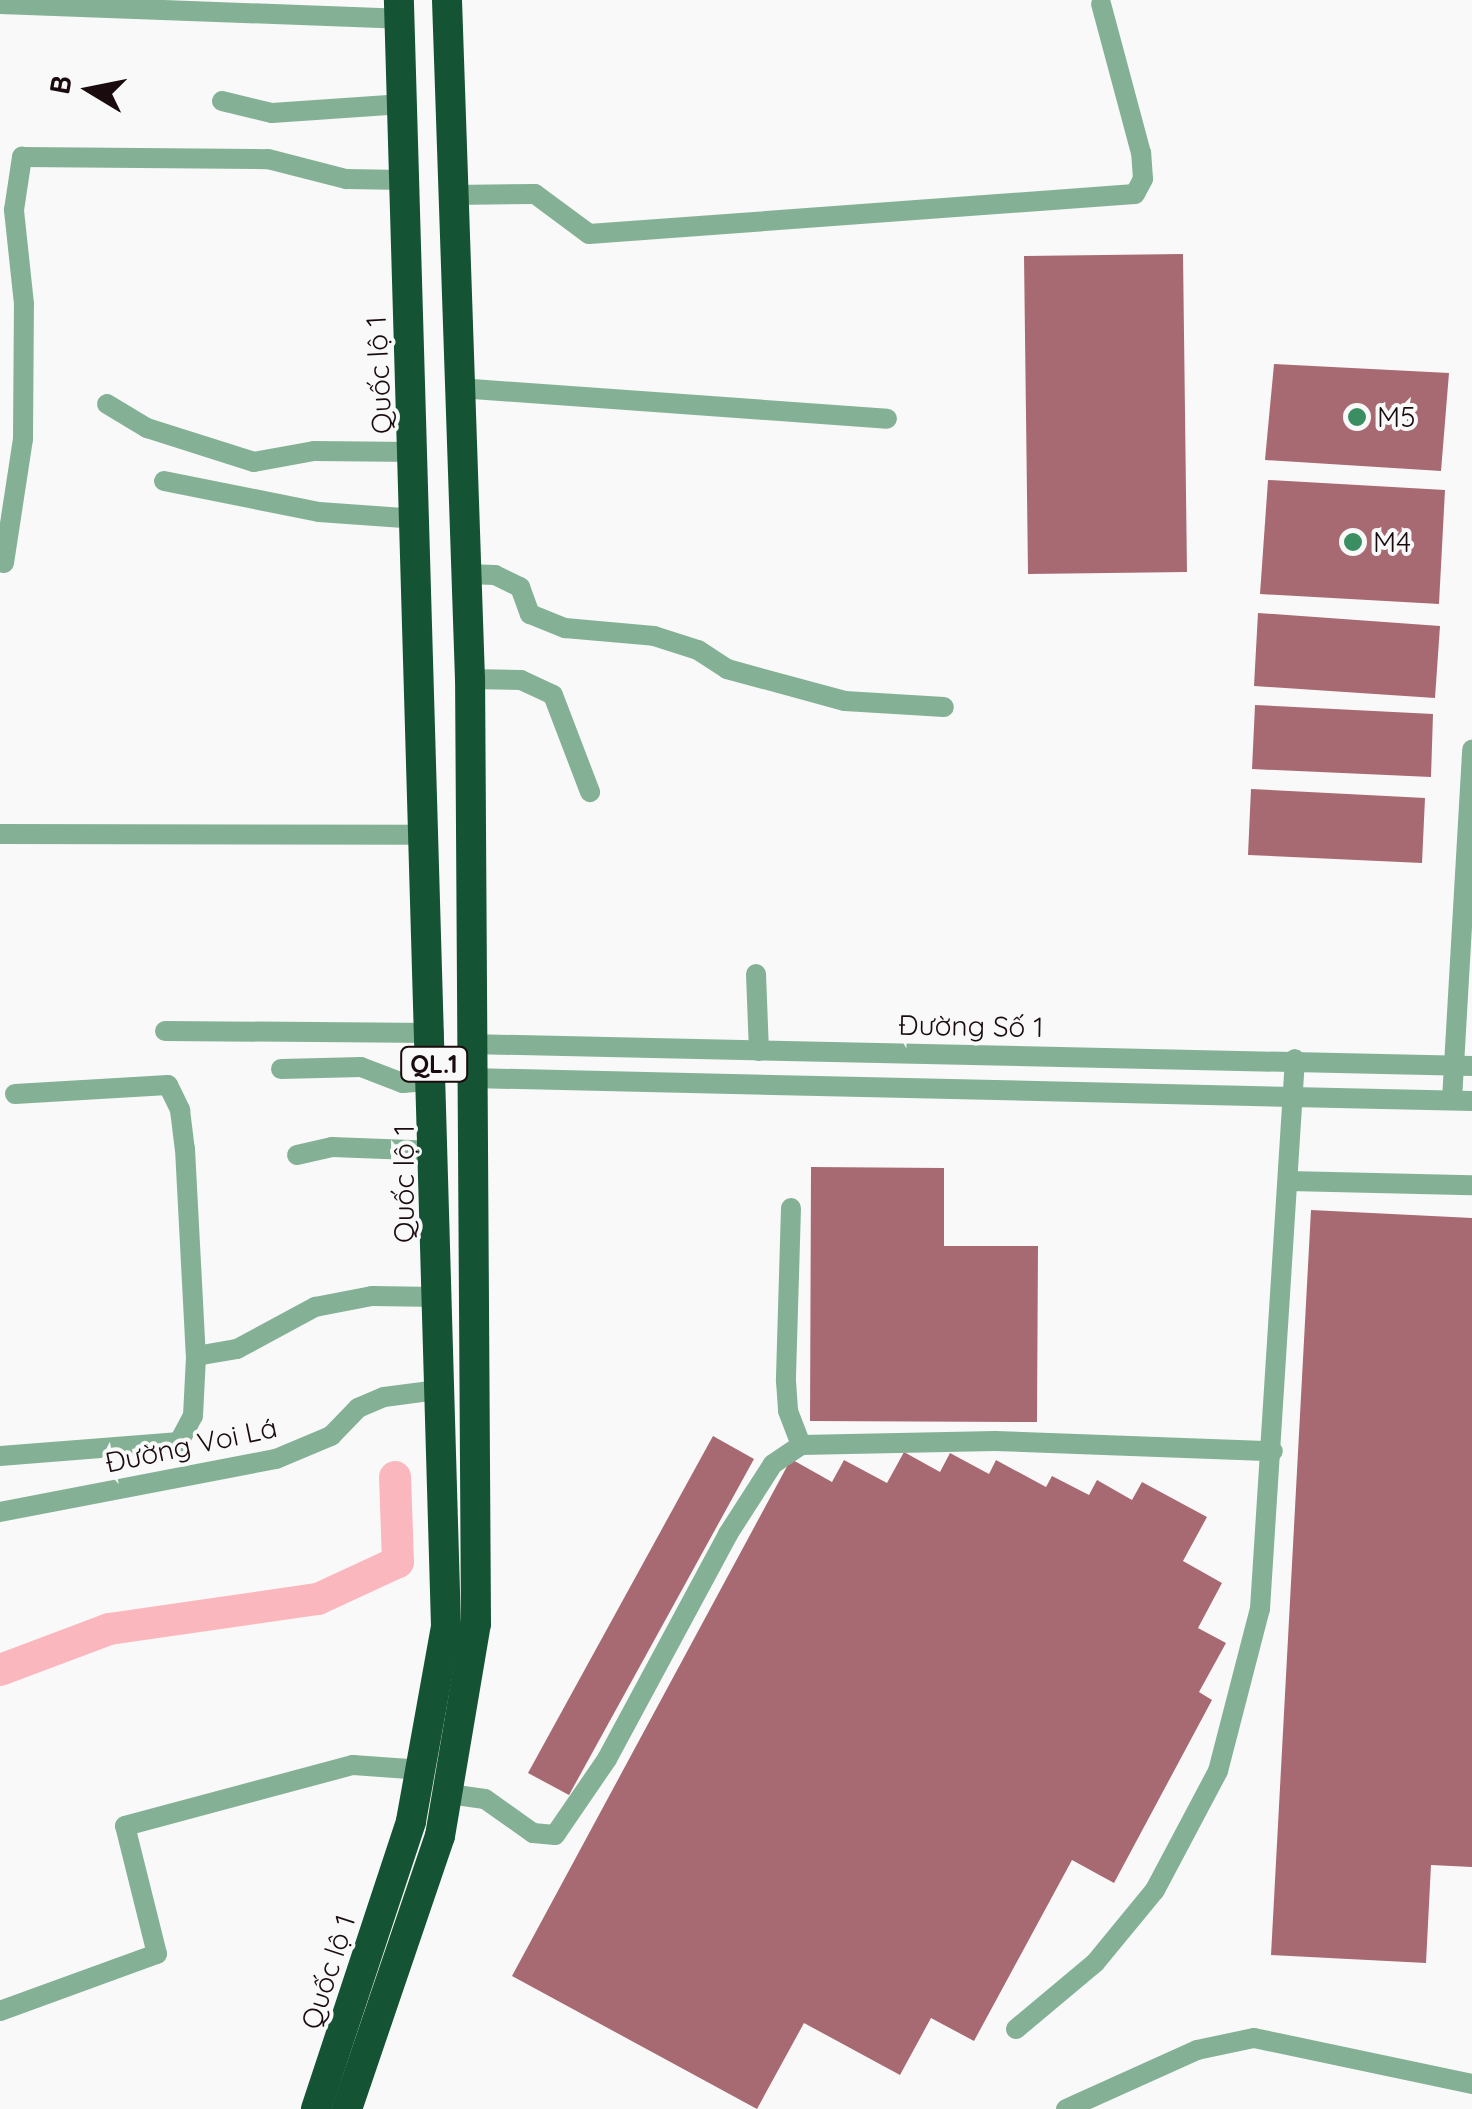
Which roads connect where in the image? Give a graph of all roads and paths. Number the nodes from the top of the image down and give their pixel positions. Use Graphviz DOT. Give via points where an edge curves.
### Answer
graph roads {
  1 [pos="447,0"];
  2 [pos="0,4"];
  3 [pos="1101,4"];
  4 [pos="399,10"];
  5 [pos="222,101"];
  6 [pos="403,104"];
  7 [pos="403,180"];
  8 [pos="452,194"];
  9 [pos="459,388"];
  10 [pos="107,404"];
  11 [pos="887,418"];
  12 [pos="416,452"];
  13 [pos="164,481"];
  14 [pos="418,519"];
  15 [pos="4,564"];
  16 [pos="466,574"];
  17 [pos="470,678"];
  18 [pos="944,707"];
  19 [pos="1472,750"];
  20 [pos="590,792"];
  21 [pos="0,834"];
  22 [pos="428,835"];
  23 [pos="756,974"];
  24 [pos="165,1031"];
  25 [pos="434,1039"];
  26 [pos="470,1044"];
  27 [pos="759,1051"];
  28 [pos="1296,1059"];
  29 [pos="1463,1066"];
  30 [pos="281,1069"];
  31 [pos="471,1078"];
  32 [pos="435,1080"];
  33 [pos="14,1094"];
  34 [pos="1294,1096"];
  35 [pos="1462,1100"];
  36 [pos="437,1151"];
  37 [pos="297,1155"];
  38 [pos="1289,1181"];
  39 [pos="1472,1186"];
  40 [pos="791,1208"];
  41 [pos="437,1297"];
  42 [pos="196,1356"];
  43 [pos="437,1390"];
  44 [pos="801,1445"];
  45 [pos="1273,1451"];
  46 [pos="0,1456"];
  47 [pos="0,1512"];
  48 [pos="423,1770"];
  49 [pos="449,1794"];
  50 [pos="0,2011"];
  51 [pos="1016,2029"];
  52 [pos="1472,2084"];
  53 [pos="316,2109"];
  54 [pos="347,2109"];
  55 [pos="1066,2109"];
  1 -- 8 [label="highway, QL.1"];
  2 -- 4 [label="street"];
  3 -- 8 [label="street" via="1141,153 1143,179 1135,194 589,234 535,194"];
  4 -- 6 [label="highway, Quốc lộ 1 / QL.1"];
  5 -- 6 [label="street" via="272,113"];
  6 -- 7 [label="highway, Quốc lộ 1 / QL.1"];
  7 -- 12 [label="highway, Quốc lộ 1 / QL.1"];
  7 -- 15 [label="street" via="346,180 268,158 22,157 14,210 24,304 22,439"];
  8 -- 9 [label="highway, QL.1"];
  9 -- 11 [label="street"];
  9 -- 16 [label="highway, QL.1"];
  10 -- 12 [label="street" via="147,428 254,462 314,451"];
  12 -- 14 [label="highway, Quốc lộ 1 / QL.1"];
  13 -- 14 [label="street" via="318,512"];
  14 -- 22 [label="highway, Quốc lộ 1 / QL.1"];
  16 -- 17 [label="highway, QL.1"];
  16 -- 18 [label="street" via="495,575 520,587 530,614 565,628 654,636 698,650 728,669 845,701"];
  17 -- 20 [label="street" via="521,680 553,695"];
  17 -- 26 [label="highway, QL.1"];
  19 -- 29 [label="street"];
  21 -- 22 [label="street"];
  22 -- 25 [label="highway, Quốc lộ 1 / QL.1"];
  23 -- 27 [label="street"];
  24 -- 25 [label="street"];
  25 -- 26 [label="highway"];
  25 -- 32 [label="highway, Quốc lộ 1 / QL.1"];
  26 -- 27 [label="street, Đường Số 1"];
  26 -- 31 [label="highway, QL.1"];
  27 -- 28 [label="street, Đường Số 1"];
  28 -- 29 [label="street, Đường Số 1"];
  28 -- 34 [label="street"];
  29 -- 35 [label="street"];
  30 -- 32 [label="street" via="361,1067 403,1083"];
  31 -- 32 [label="highway"];
  31 -- 34 [label="street"];
  31 -- 49 [label="highway, QL.1" via="476,1624"];
  32 -- 36 [label="highway, Quốc lộ 1 / QL.1"];
  33 -- 42 [label="street" via="168,1086 180,1110 185,1149"];
  34 -- 35 [label="street"];
  34 -- 38 [label="street"];
  36 -- 37 [label="street" via="332,1146"];
  36 -- 41 [label="highway, Quốc lộ 1 / QL.1"];
  38 -- 39 [label="street"];
  38 -- 45 [label="street"];
  40 -- 44 [label="street" via="786,1381"];
  41 -- 42 [label="street" via="372,1296 315,1308 237,1349"];
  41 -- 43 [label="highway, Quốc lộ 1 / QL.1"];
  42 -- 46 [label="street" via="192,1416 179,1442"];
  43 -- 47 [label="street, Đường Voi Lá" via="358,1408 331,1436 276,1459"];
  43 -- 48 [label="highway, Quốc lộ 1 / QL.1" via="446,1626"];
  44 -- 45 [label="street" via="996,1442"];
  44 -- 49 [label="street" via="773,1464 737,1520 607,1759 555,1835 533,1833 485,1799"];
  45 -- 51 [label="street" via="1260,1609 1218,1771 1155,1890 1095,1963"];
  48 -- 50 [label="street" via="352,1765 125,1826 157,1954"];
  48 -- 53 [label="highway, Quốc lộ 1 / QL.1"];
  49 -- 54 [label="highway, QL.1"];
  52 -- 55 [label="street" via="1254,2038 1197,2050"];
}
